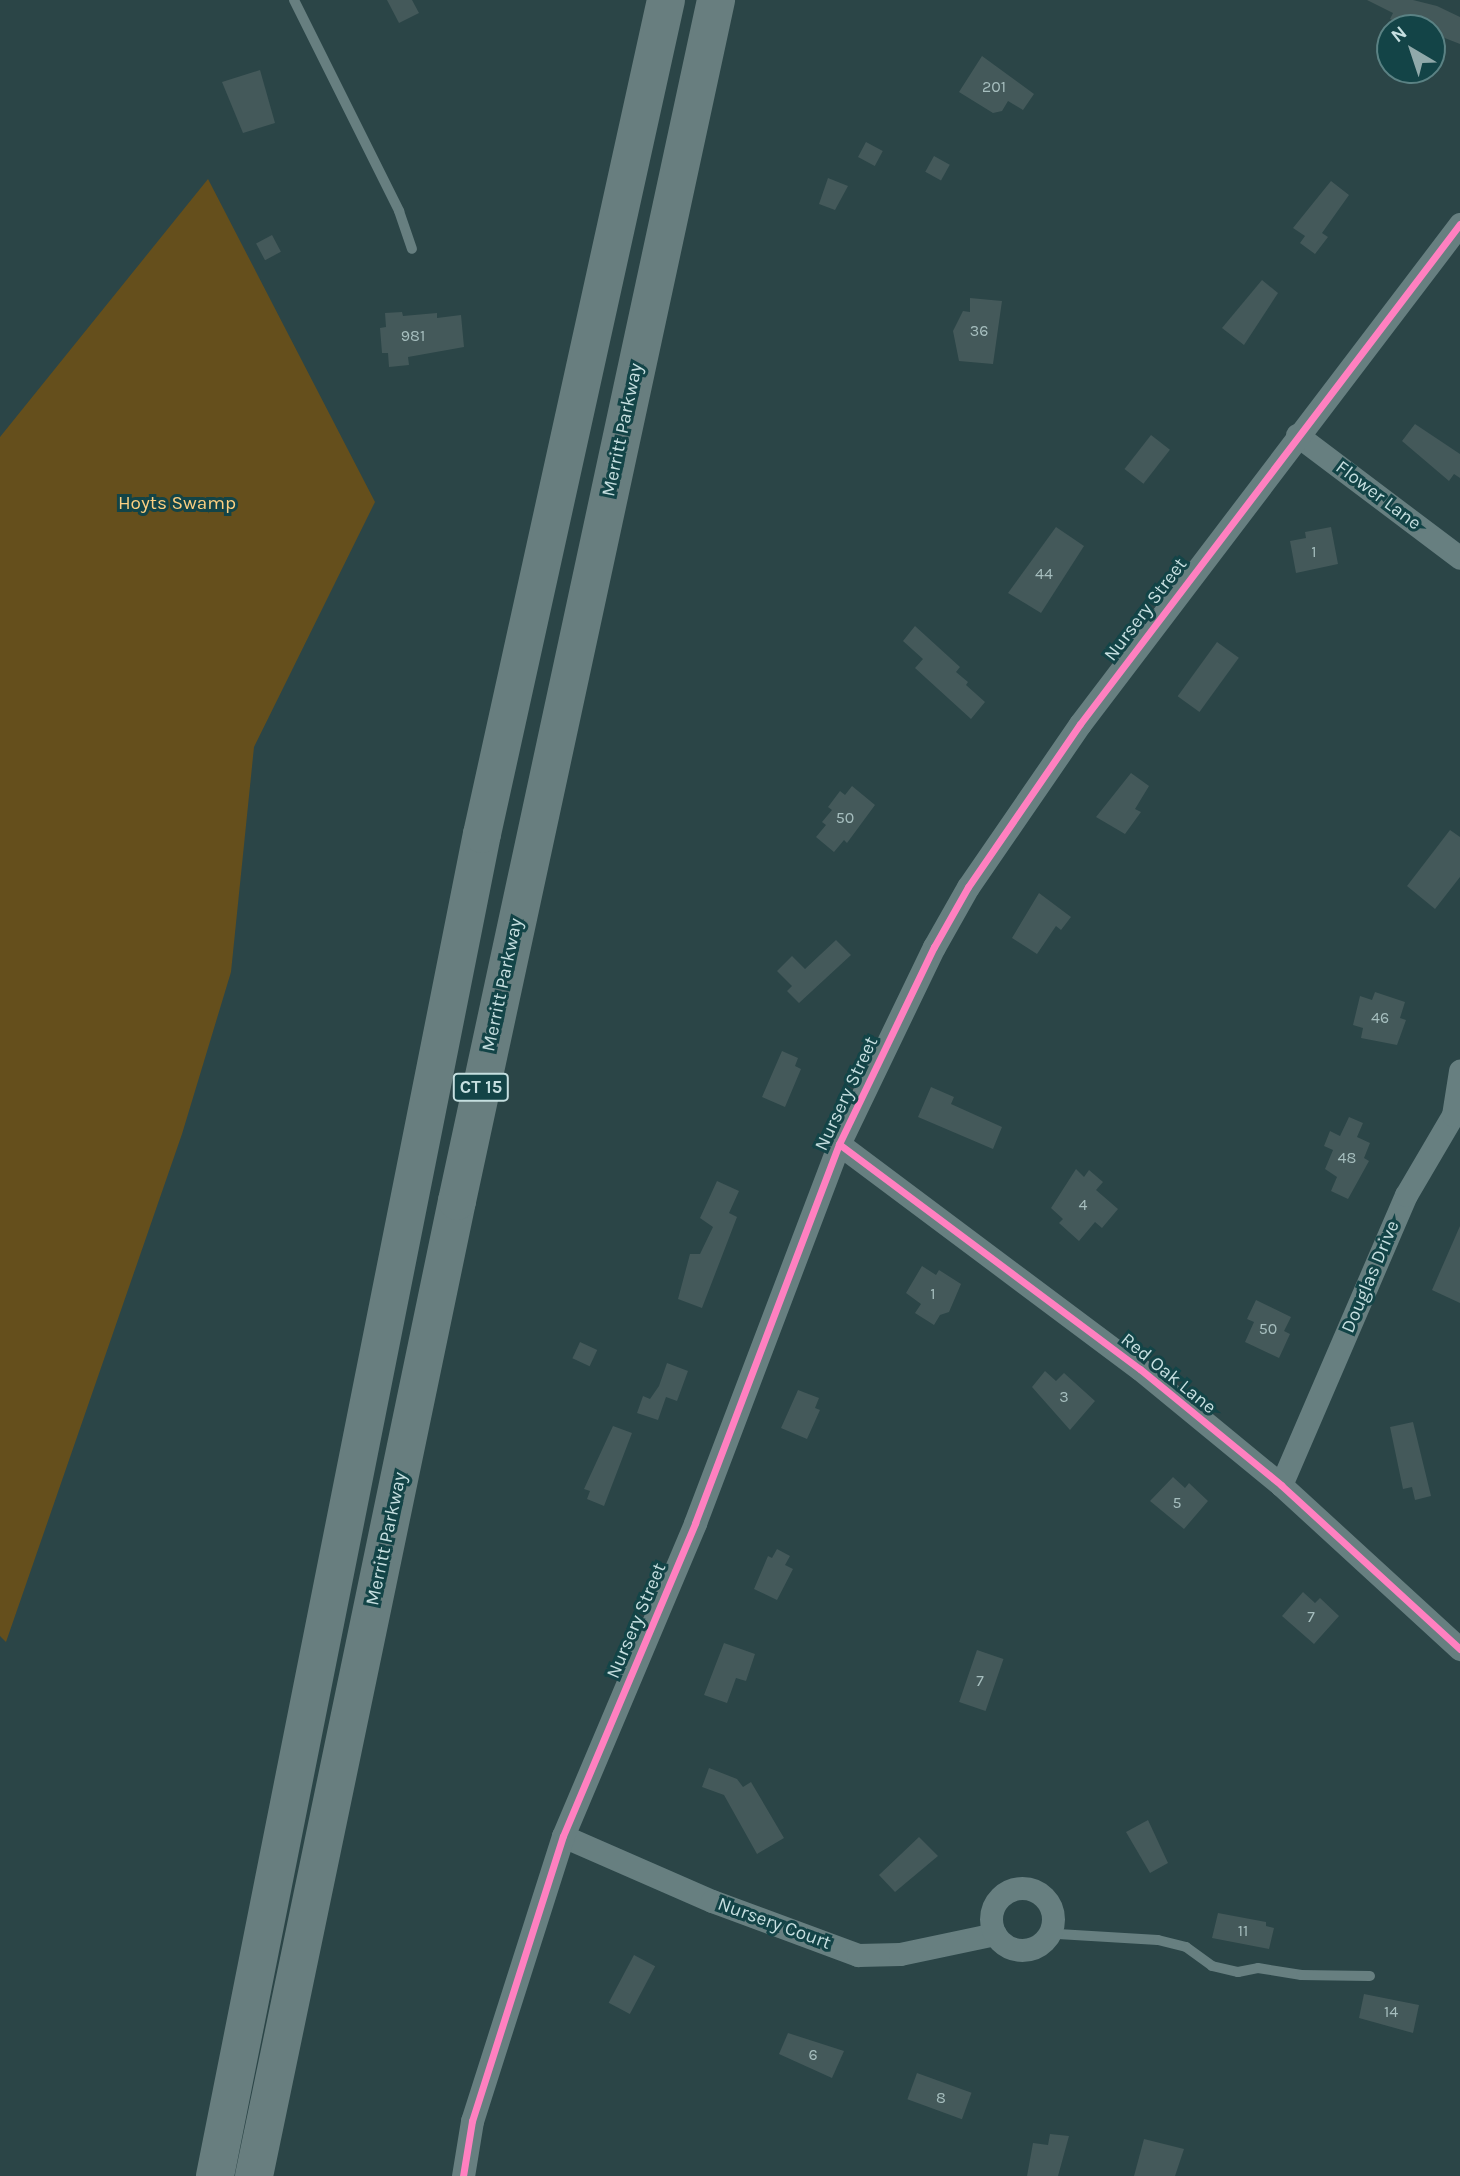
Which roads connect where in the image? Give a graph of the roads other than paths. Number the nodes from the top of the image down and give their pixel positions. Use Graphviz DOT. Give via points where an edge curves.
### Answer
graph roads {
  1 [pos="294,0"];
  2 [pos="666,0"];
  3 [pos="716,0"];
  4 [pos="1460,224"];
  5 [pos="412,249"];
  6 [pos="1297,435"];
  7 [pos="1460,558"];
  8 [pos="1460,1071"];
  9 [pos="1456,1119"];
  10 [pos="839,1144"];
  11 [pos="1281,1485"];
  12 [pos="1460,1649"];
  13 [pos="563,1836"];
  14 [pos="1051,1930"];
  15 [pos="995,1934"];
  16 [pos="1370,1976"];
  17 [pos="215,2176"];
  18 [pos="254,2176"];
  19 [pos="463,2176"];
  1 -- 5 [label="lane" via="399,211"];
  2 -- 17 [label="highway, CT 15" via="482,834"];
  3 -- 18 [label="highway, Merritt Parkway / CT 15" via="457,1200"];
  4 -- 6 [label="street, Nursery Street"];
  6 -- 7 [label="street, Flower Lane"];
  6 -- 10 [label="street, Nursery Street" via="1080,724 968,887"];
  8 -- 9 [label="street, Douglas Drive"];
  9 -- 11 [label="street, Douglas Drive" via="1406,1195"];
  10 -- 11 [label="street, Red Oak Lane" via="1140,1369"];
  10 -- 13 [label="street, Nursery Street" via="695,1523"];
  11 -- 12 [label="street, Red Oak Lane"];
  13 -- 15 [label="street, Nursery Court" via="712,1901 858,1955 900,1954"];
  13 -- 19 [label="street, Nursery Street" via="472,2121"];
  14 -- 15 [label="street" via="1044,1941 1026,1950 1009,1947"];
  14 -- 15 [label="street" via="1047,1900 1035,1891 1018,1888 995,1904 991,1921"];
  14 -- 16 [label="lane" via="1158,1940 1186,1947 1212,1966 1238,1972 1258,1968 1301,1975"];
}
